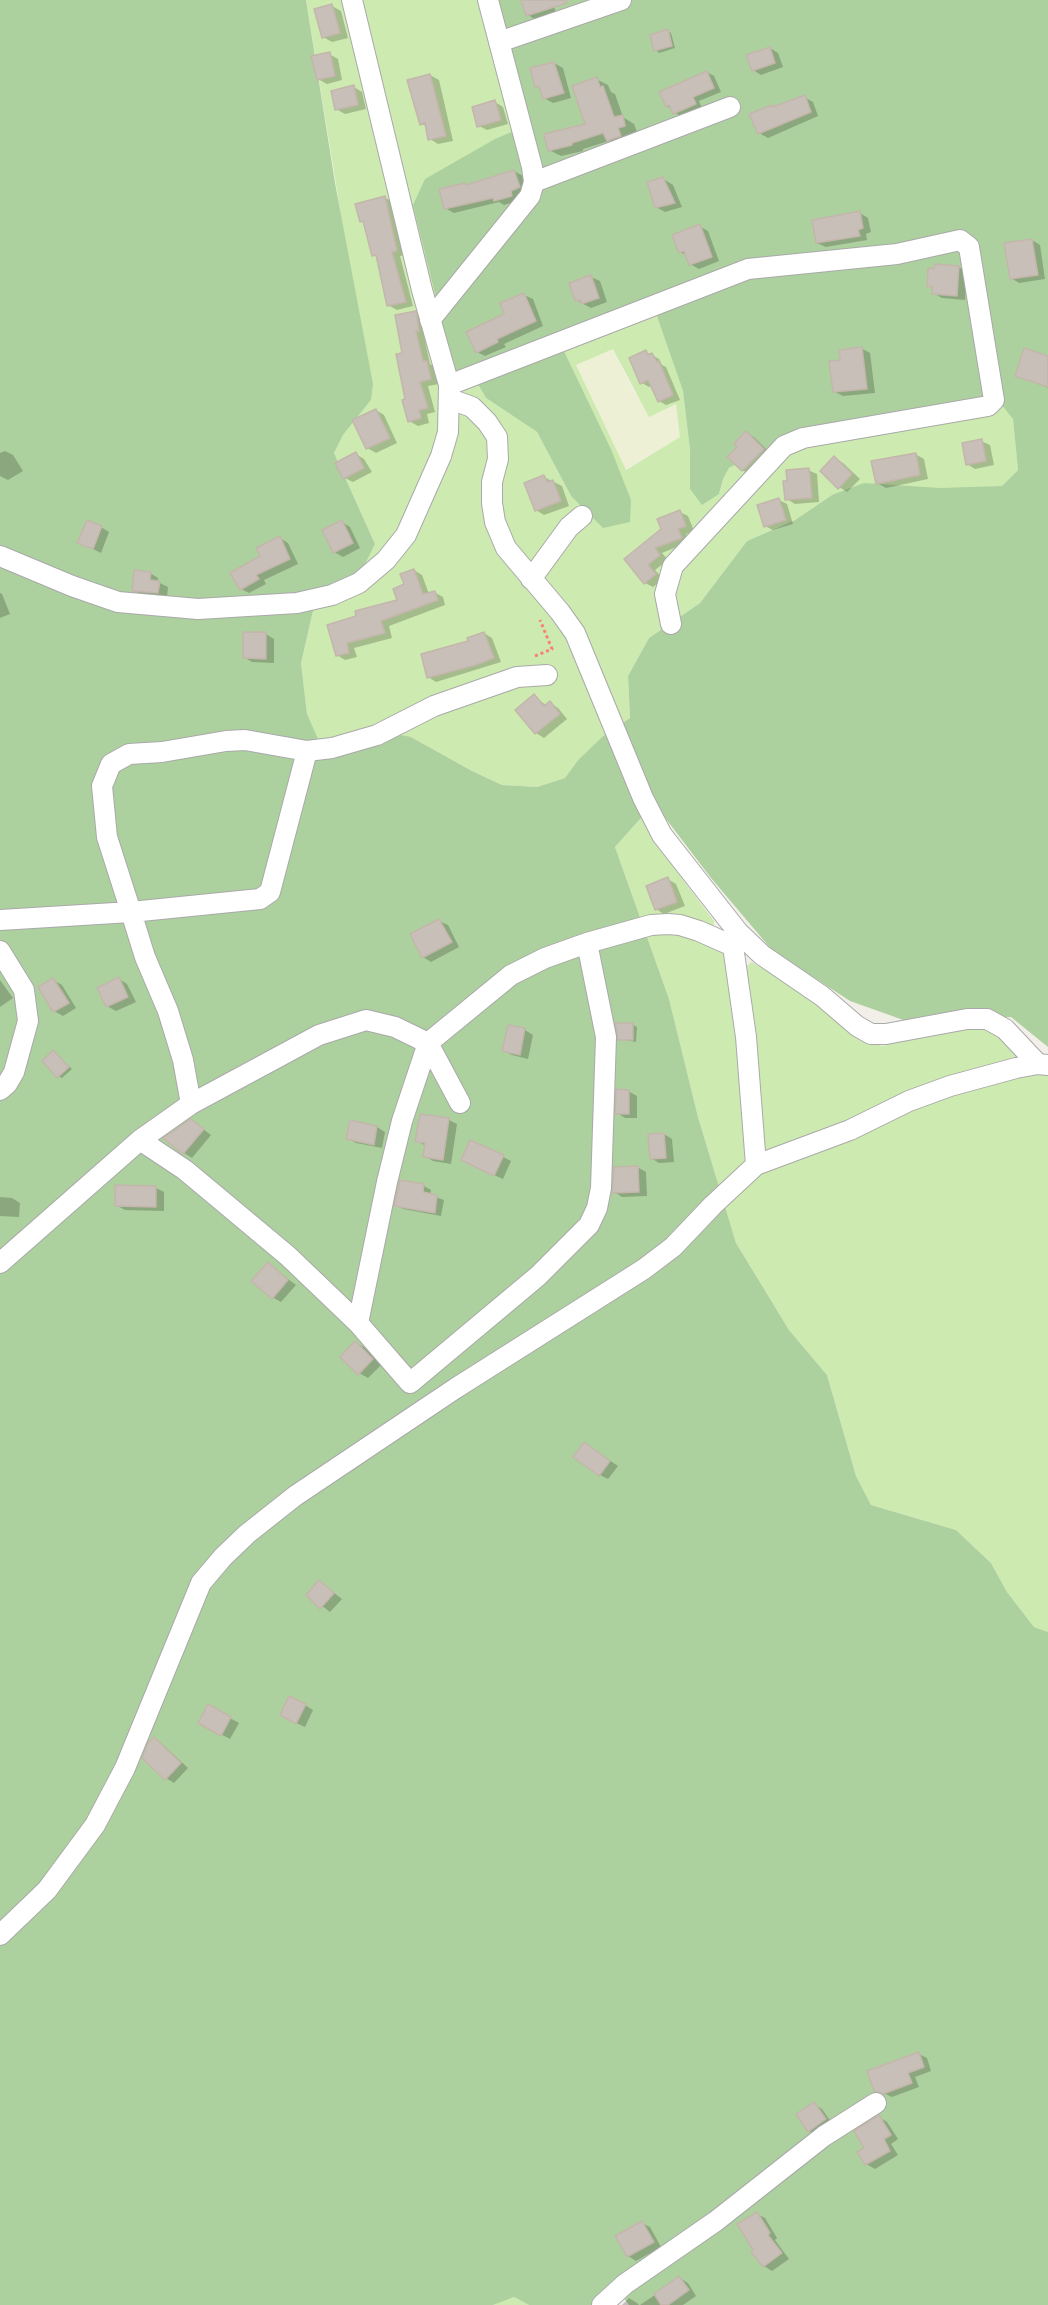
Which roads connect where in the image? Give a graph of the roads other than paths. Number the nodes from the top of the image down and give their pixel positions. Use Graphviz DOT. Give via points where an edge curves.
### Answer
graph roads {
  1 [pos="352,0"];
  2 [pos="488,0"];
  3 [pos="621,0"];
  4 [pos="499,42"];
  5 [pos="730,107"];
  6 [pos="534,182"];
  7 [pos="430,320"];
  8 [pos="449,392"];
  9 [pos="582,516"];
  10 [pos="0,556"];
  11 [pos="531,579"];
  12 [pos="671,624"];
  13 [pos="547,675"];
  14 [pos="307,751"];
  15 [pos="131,912"];
  16 [pos="0,920"];
  17 [pos="734,938"];
  18 [pos="587,943"];
  19 [pos="0,951"];
  20 [pos="428,1043"];
  21 [pos="1043,1064"];
  22 [pos="0,1090"];
  23 [pos="460,1102"];
  24 [pos="191,1104"];
  25 [pos="140,1140"];
  26 [pos="756,1165"];
  27 [pos="0,1263"];
  28 [pos="358,1323"];
  29 [pos="0,1935"];
  30 [pos="876,2103"];
  31 [pos="602,2305"];
  1 -- 7 [label="street"];
  2 -- 4 [label="street"];
  3 -- 4 [label="street"];
  4 -- 6 [label="street"];
  5 -- 6 [label="street"];
  6 -- 7 [label="street" via="530,196"];
  7 -- 8 [label="street"];
  8 -- 10 [label="street" via="448,432 441,456 406,535 386,560 359,583 332,595 286,604 198,609 149,606 118,602"];
  8 -- 11 [label="street" via="472,407 497,437 498,459 492,482 495,522 506,548"];
  8 -- 12 [label="street" via="748,269 897,254 960,240 969,247 994,400 988,406 803,438 784,447 673,566 665,594"];
  9 -- 11 [label="street" via="569,527"];
  11 -- 17 [label="street" via="575,633 662,835"];
  13 -- 14 [label="street" via="517,677 434,706 377,735"];
  14 -- 15 [label="street" via="270,892 260,899"];
  14 -- 15 [label="street" via="244,740 226,741 129,754 111,764 102,786 107,837"];
  15 -- 16 [label="street"];
  15 -- 24 [label="street" via="168,1011"];
  17 -- 18 [label="street" via="668,924"];
  17 -- 21 [label="street" via="822,996 871,1034 987,1019 1005,1029"];
  17 -- 26 [label="street"];
  18 -- 20 [label="street" via="511,975"];
  18 -- 28 [label="street" via="606,1036 601,1188 589,1225 538,1276 411,1383"];
  19 -- 22 [label="street" via="24,990 28,1021 14,1072"];
  20 -- 23 [label="street"];
  20 -- 24 [label="street" via="395,1027 366,1020 319,1035"];
  20 -- 28 [label="street" via="402,1121"];
  21 -- 26 [label="street" via="950,1086 850,1130"];
  24 -- 25 [label="street"];
  25 -- 27 [label="street"];
  25 -- 28 [label="street" via="185,1170 271,1241"];
  26 -- 29 [label="street" via="673,1247 644,1269 456,1388 296,1496 223,1557 201,1583 113,1794 48,1890"];
  30 -- 31 [label="street" via="824,2136 716,2222 625,2284"];
}
